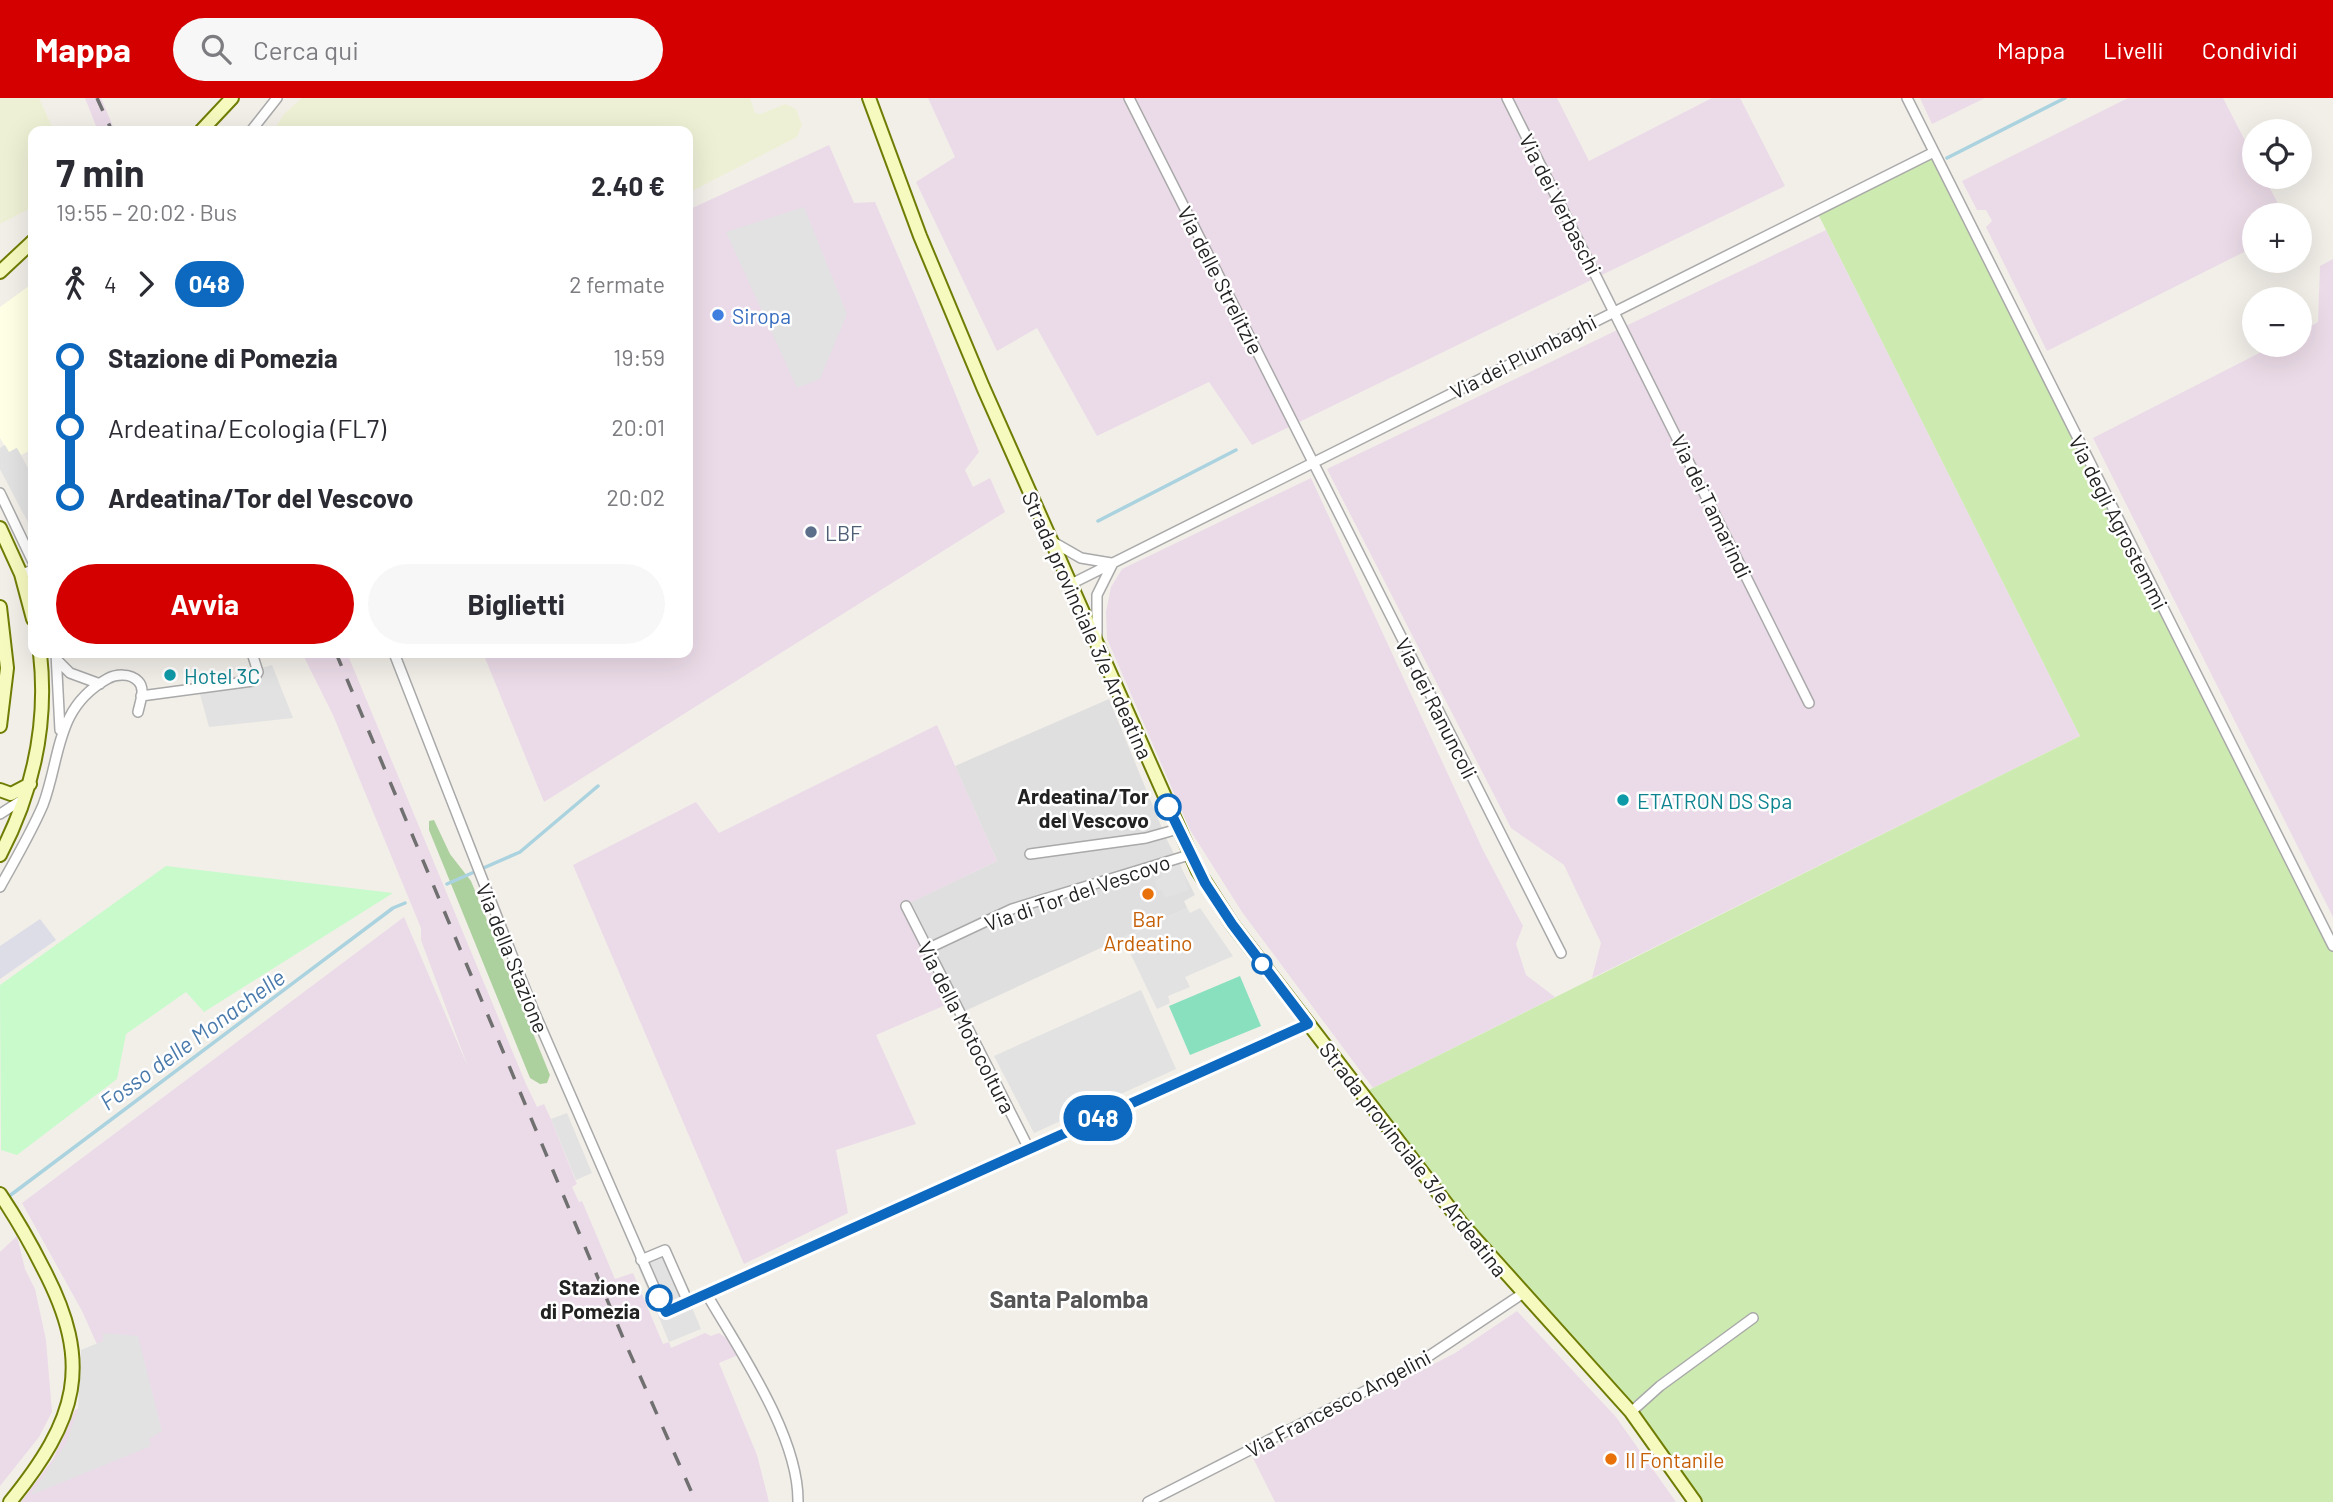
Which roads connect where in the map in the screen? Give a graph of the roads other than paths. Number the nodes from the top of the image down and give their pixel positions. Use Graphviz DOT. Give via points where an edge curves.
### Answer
graph roads {
  1 [pos="232,98"];
  2 [pos="277,98"];
  3 [pos="869,98"];
  4 [pos="1129,98"];
  5 [pos="1507,98"];
  6 [pos="1907,98"];
  7 [pos="207,126"];
  8 [pos="255,126"];
  9 [pos="1934,152"];
  10 [pos="28,246"];
  11 [pos="28,256"];
  12 [pos="2,271"];
  13 [pos="1614,310"];
  14 [pos="1313,462"];
  15 [pos="0,493"];
  16 [pos="0,528"];
  17 [pos="1052,541"];
  18 [pos="28,552"];
  19 [pos="1113,563"];
  20 [pos="27,572"];
  21 [pos="1071,584"];
  22 [pos="0,607"];
  23 [pos="1098,648"];
  24 [pos="40,658"];
  25 [pos="56,658"];
  26 [pos="58,658"];
  27 [pos="253,658"];
  28 [pos="396,658"];
  29 [pos="100,684"];
  30 [pos="141,696"];
  31 [pos="1809,703"];
  32 [pos="41,709"];
  33 [pos="60,709"];
  34 [pos="138,712"];
  35 [pos="0,726"];
  36 [pos="59,739"];
  37 [pos="0,790"];
  38 [pos="28,790"];
  39 [pos="0,814"];
  40 [pos="1178,829"];
  41 [pos="1030,854"];
  42 [pos="0,855"];
  43 [pos="1189,855"];
  44 [pos="0,887"];
  45 [pos="906,906"];
  46 [pos="2333,946"];
  47 [pos="927,948"];
  48 [pos="1561,953"];
  49 [pos="1308,1024"];
  50 [pos="1029,1149"];
  51 [pos="0,1194"];
  52 [pos="641,1260"];
  53 [pos="706,1293"];
  54 [pos="1522,1294"];
  55 [pos="688,1302"];
  56 [pos="1753,1318"];
  57 [pos="1631,1412"];
  58 [pos="10,1502"];
  59 [pos="798,1502"];
  60 [pos="1147,1502"];
  61 [pos="1695,1502"];
  1 -- 7 [label="main road"];
  2 -- 8 [label="street"];
  3 -- 17 [label="main road, Strada provinciale 3/e Ardeatina" via="920,236"];
  4 -- 14 [label="street, Via delle Strelitzie"];
  5 -- 13 [label="street, Via dei Verbaschi"];
  6 -- 9 [label="street, Via degli Agrostemmi"];
  9 -- 13 [label="street, Via dei Plumbaghi"];
  9 -- 46 [label="street, Via degli Agrostemmi"];
  10 -- 12 [label="main road"];
  11 -- 12 [label="main road"];
  13 -- 14 [label="street, Via dei Plumbaghi"];
  13 -- 31 [label="street, Via dei Tamarindi"];
  14 -- 19 [label="street, Via dei Plumbaghi"];
  14 -- 48 [label="street, Via dei Ranuncoli"];
  15 -- 18 [label="street"];
  16 -- 20 [label="main road"];
  17 -- 19 [label="street" via="1081,558"];
  17 -- 21 [label="main road, Strada provinciale 3/e Ardeatina"];
  19 -- 21 [label="street, Via dei Plumbaghi"];
  19 -- 23 [label="street" via="1097,595"];
  21 -- 23 [label="main road, Strada provinciale 3/e Ardeatina"];
  22 -- 35 [label="main road" via="7,668"];
  23 -- 40 [label="main road, Strada provinciale 3/e Ardeatina"];
  24 -- 32 [label="main road"];
  25 -- 33 [label="street"];
  26 -- 29 [label="street" via="70,673"];
  27 -- 30 [label="street" via="258,673 253,681"];
  28 -- 52 [label="street, Via della Stazione" via="538,1020"];
  29 -- 30 [label="street" via="114,676 128,676 138,681"];
  29 -- 36 [label="street" via="70,714"];
  30 -- 34 [label="street"];
  32 -- 33 [label="street"];
  32 -- 38 [label="main road"];
  33 -- 36 [label="street"];
  36 -- 44 [label="street" via="41,808"];
  37 -- 38 [label="main road" via="11,794"];
  38 -- 39 [label="street"];
  38 -- 42 [label="main road"];
  40 -- 41 [label="street" via="1146,838"];
  40 -- 43 [label="main road, Strada provinciale 3/e Ardeatina"];
  43 -- 47 [label="street, Via di Tor del Vescovo" via="1012,909"];
  43 -- 49 [label="main road, Strada provinciale 3/e Ardeatina" via="1232,924"];
  45 -- 47 [label="street, Via della Motocoltura"];
  47 -- 50 [label="street, Via della Motocoltura"];
  49 -- 50 [label="street"];
  49 -- 54 [label="main road, Strada provinciale 3/e Ardeatina" via="1462,1224"];
  50 -- 53 [label="street"];
  51 -- 58 [label="main road" via="62,1304 73,1368 64,1415 29,1479"];
  52 -- 55 [label="street, Via della Stazione" via="666,1312"];
  52 -- 55 [label="street" via="664,1250"];
  53 -- 55 [label="street"];
  53 -- 59 [label="street" via="761,1388 794,1461"];
  54 -- 57 [label="main road, Strada provinciale 3/e Ardeatina"];
  54 -- 60 [label="street, Via Francesco Angelini" via="1413,1366"];
  56 -- 57 [label="street"];
  57 -- 61 [label="main road, Strada provinciale 3/e Ardeatina"];
}
